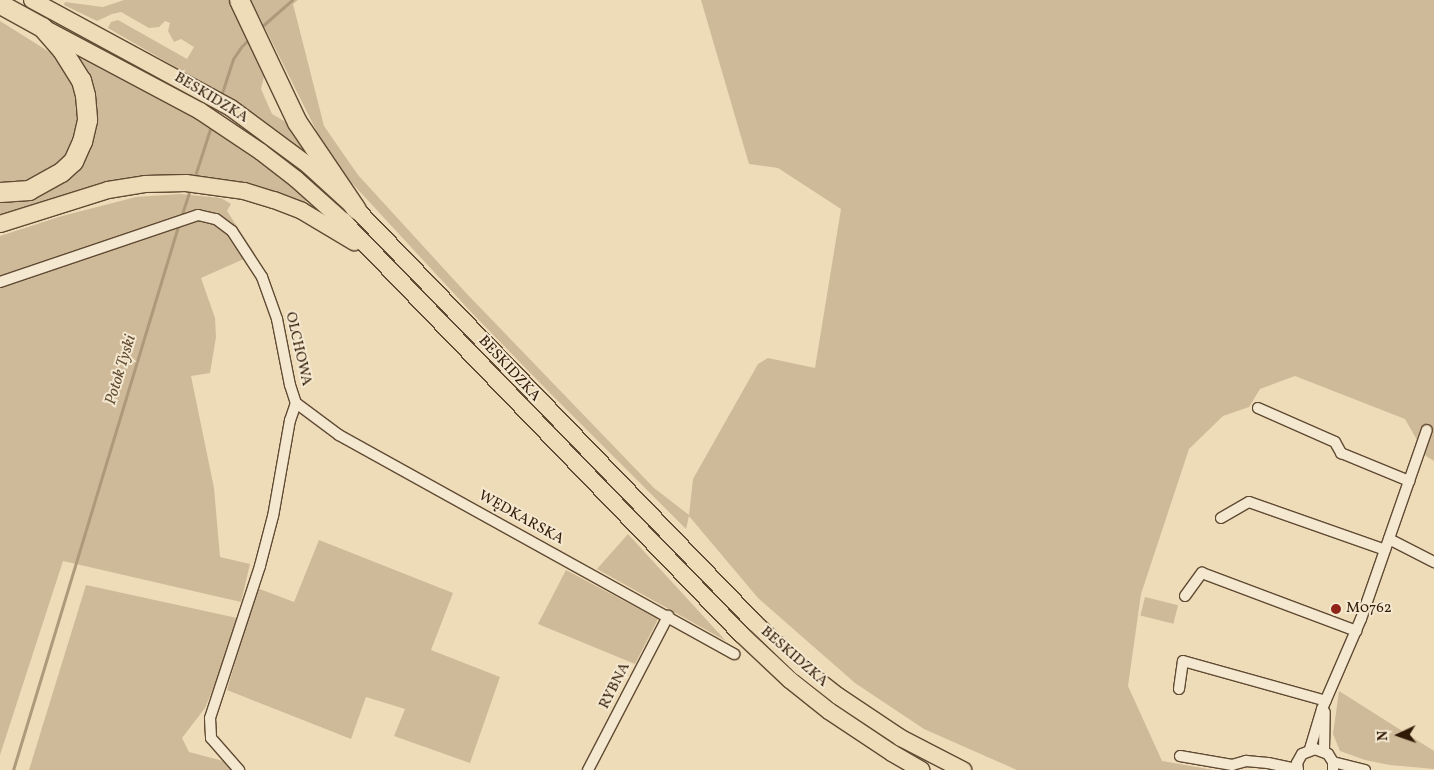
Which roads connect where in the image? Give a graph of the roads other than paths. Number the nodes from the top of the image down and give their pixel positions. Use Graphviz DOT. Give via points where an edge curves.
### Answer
graph roads {
  1 [pos="32,0"];
  2 [pos="239,0"];
  3 [pos="0,4"];
  4 [pos="42,27"];
  5 [pos="0,192"];
  6 [pos="356,209"];
  7 [pos="0,224"];
  8 [pos="380,260"];
  9 [pos="0,282"];
  10 [pos="296,403"];
  11 [pos="1258,408"];
  12 [pos="1428,430"];
  13 [pos="1409,480"];
  14 [pos="1221,518"];
  15 [pos="1389,539"];
  16 [pos="1385,550"];
  17 [pos="1434,562"];
  18 [pos="1185,596"];
  19 [pos="668,616"];
  20 [pos="1356,631"];
  21 [pos="734,654"];
  22 [pos="1178,689"];
  23 [pos="1326,701"];
  24 [pos="1310,749"];
  25 [pos="1324,751"];
  26 [pos="1180,756"];
  27 [pos="1300,758"];
  28 [pos="1268,762"];
  29 [pos="1333,766"];
  30 [pos="239,770"];
  31 [pos="588,770"];
  32 [pos="922,770"];
  33 [pos="963,770"];
  34 [pos="1298,770"];
  35 [pos="1365,770"];
  1 -- 6 [label="main road, BESKIDZKA" via="231,108 308,165"];
  2 -- 6 [label="highway" via="297,122"];
  3 -- 4 [label="highway, BESKIDZKA"];
  4 -- 5 [label="highway" via="81,80 87,120 82,141 73,160 45,183 29,190"];
  4 -- 8 [label="main road, BESKIDZKA" via="224,126 296,179"];
  6 -- 33 [label="main road, BESKIDZKA" via="760,629 838,696 902,738"];
  7 -- 8 [label="main road" via="108,190 145,184 218,186 274,200 302,211"];
  8 -- 32 [label="main road, BESKIDZKA" via="741,634 829,711"];
  9 -- 10 [label="street, OLCHOWA" via="192,215 207,216 224,223 232,231 262,277 277,319"];
  10 -- 19 [label="street, WĘDKARSKA" via="339,435"];
  10 -- 30 [label="street, OLCHOWA" via="260,566 210,718 211,738"];
  11 -- 13 [label="street" via="1335,442 1341,453"];
  12 -- 13 [label="street"];
  13 -- 15 [label="street"];
  14 -- 16 [label="street" via="1249,502"];
  15 -- 16 [label="street"];
  15 -- 17 [label="street"];
  16 -- 20 [label="street"];
  18 -- 20 [label="street" via="1202,573"];
  19 -- 21 [label="street, WĘDKARSKA"];
  19 -- 31 [label="street, RYBNA"];
  20 -- 23 [label="street"];
  22 -- 23 [label="street" via="1184,661"];
  23 -- 24 [label="street"];
  23 -- 25 [label="street"];
  24 -- 25 [label="street"];
  24 -- 27 [label="street"];
  25 -- 29 [label="street"];
  26 -- 28 [label="street" via="1232,764"];
  27 -- 28 [label="street"];
  27 -- 34 [label="street"];
  28 -- 34 [label="street"];
  29 -- 35 [label="street"];
}
